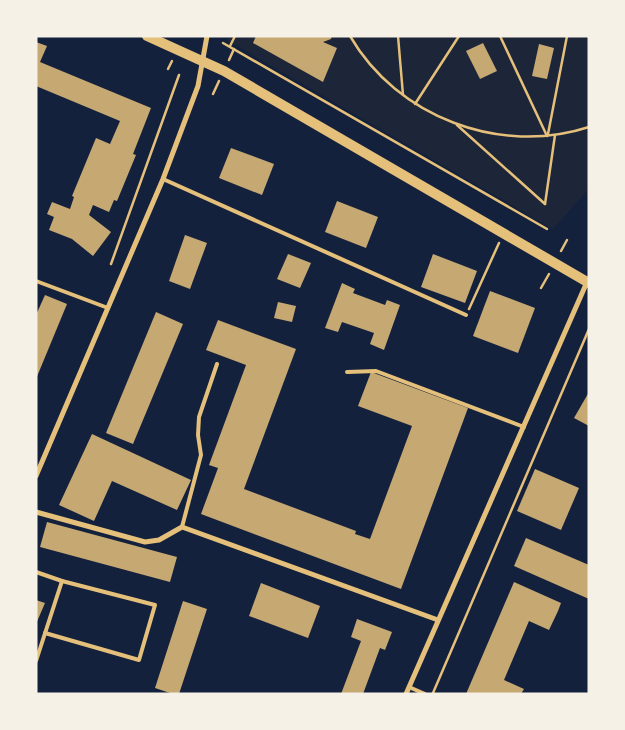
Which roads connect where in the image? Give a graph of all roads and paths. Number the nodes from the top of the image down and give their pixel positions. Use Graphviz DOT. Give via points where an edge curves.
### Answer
graph roads {
  1 [pos="147,36"];
  2 [pos="207,36"];
  3 [pos="235,36"];
  4 [pos="350,36"];
  5 [pos="398,36"];
  6 [pos="459,36"];
  7 [pos="500,36"];
  8 [pos="567,36"];
  9 [pos="223,43"];
  10 [pos="229,46"];
  11 [pos="234,49"];
  12 [pos="202,60"];
  13 [pos="229,60"];
  14 [pos="172,61"];
  15 [pos="168,69"];
  16 [pos="179,75"];
  17 [pos="220,80"];
  18 [pos="213,94"];
  19 [pos="403,95"];
  20 [pos="415,104"];
  21 [pos="456,124"];
  22 [pos="589,127"];
  23 [pos="555,135"];
  24 [pos="547,136"];
  25 [pos="163,179"];
  26 [pos="546,229"];
  27 [pos="504,233"];
  28 [pos="567,240"];
  29 [pos="561,251"];
  30 [pos="111,264"];
  31 [pos="549,274"];
  32 [pos="36,282"];
  33 [pos="588,283"];
  34 [pos="541,288"];
  35 [pos="108,308"];
  36 [pos="466,315"];
  37 [pos="589,329"];
  38 [pos="217,364"];
  39 [pos="347,372"];
  40 [pos="524,427"];
  41 [pos="36,476"];
  42 [pos="36,512"];
  43 [pos="182,527"];
  44 [pos="36,572"];
  45 [pos="62,581"];
  46 [pos="438,620"];
  47 [pos="45,633"];
  48 [pos="36,661"];
  49 [pos="409,687"];
  50 [pos="406,694"];
  51 [pos="425,694"];
  52 [pos="432,694"];
  1 -- 12 [label="main road"];
  2 -- 12 [label="street"];
  3 -- 10 [label="path"];
  4 -- 19 [label="path" via="366,60"];
  5 -- 19 [label="path"];
  6 -- 20 [label="path"];
  7 -- 24 [label="path"];
  8 -- 24 [label="path"];
  9 -- 10 [label="path"];
  10 -- 11 [label="path"];
  11 -- 13 [label="path"];
  11 -- 26 [label="path"];
  12 -- 25 [label="street" via="198,86"];
  12 -- 27 [label="main road"];
  14 -- 15 [label="path"];
  16 -- 30 [label="path"];
  17 -- 18 [label="path"];
  19 -- 20 [label="path"];
  20 -- 21 [label="path"];
  21 -- 23 [label="path" via="545,204"];
  21 -- 24 [label="path" via="501,135"];
  22 -- 23 [label="path"];
  23 -- 24 [label="path"];
  25 -- 35 [label="street"];
  25 -- 36 [label="lane"];
  27 -- 33 [label="main road"];
  27 -- 36 [label="path"];
  28 -- 29 [label="path"];
  31 -- 34 [label="path"];
  32 -- 35 [label="lane"];
  33 -- 40 [label="street"];
  35 -- 41 [label="street"];
  37 -- 52 [label="path"];
  38 -- 43 [label="lane" via="200,417 201,455"];
  39 -- 40 [label="lane" via="376,371"];
  40 -- 46 [label="street"];
  42 -- 43 [label="street" via="145,542 159,540"];
  43 -- 46 [label="street"];
  44 -- 45 [label="lane"];
  45 -- 47 [label="lane"];
  45 -- 47 [label="lane" via="155,606 139,660"];
  46 -- 49 [label="street"];
  47 -- 48 [label="lane"];
  49 -- 50 [label="street"];
  49 -- 51 [label="lane"];
}
